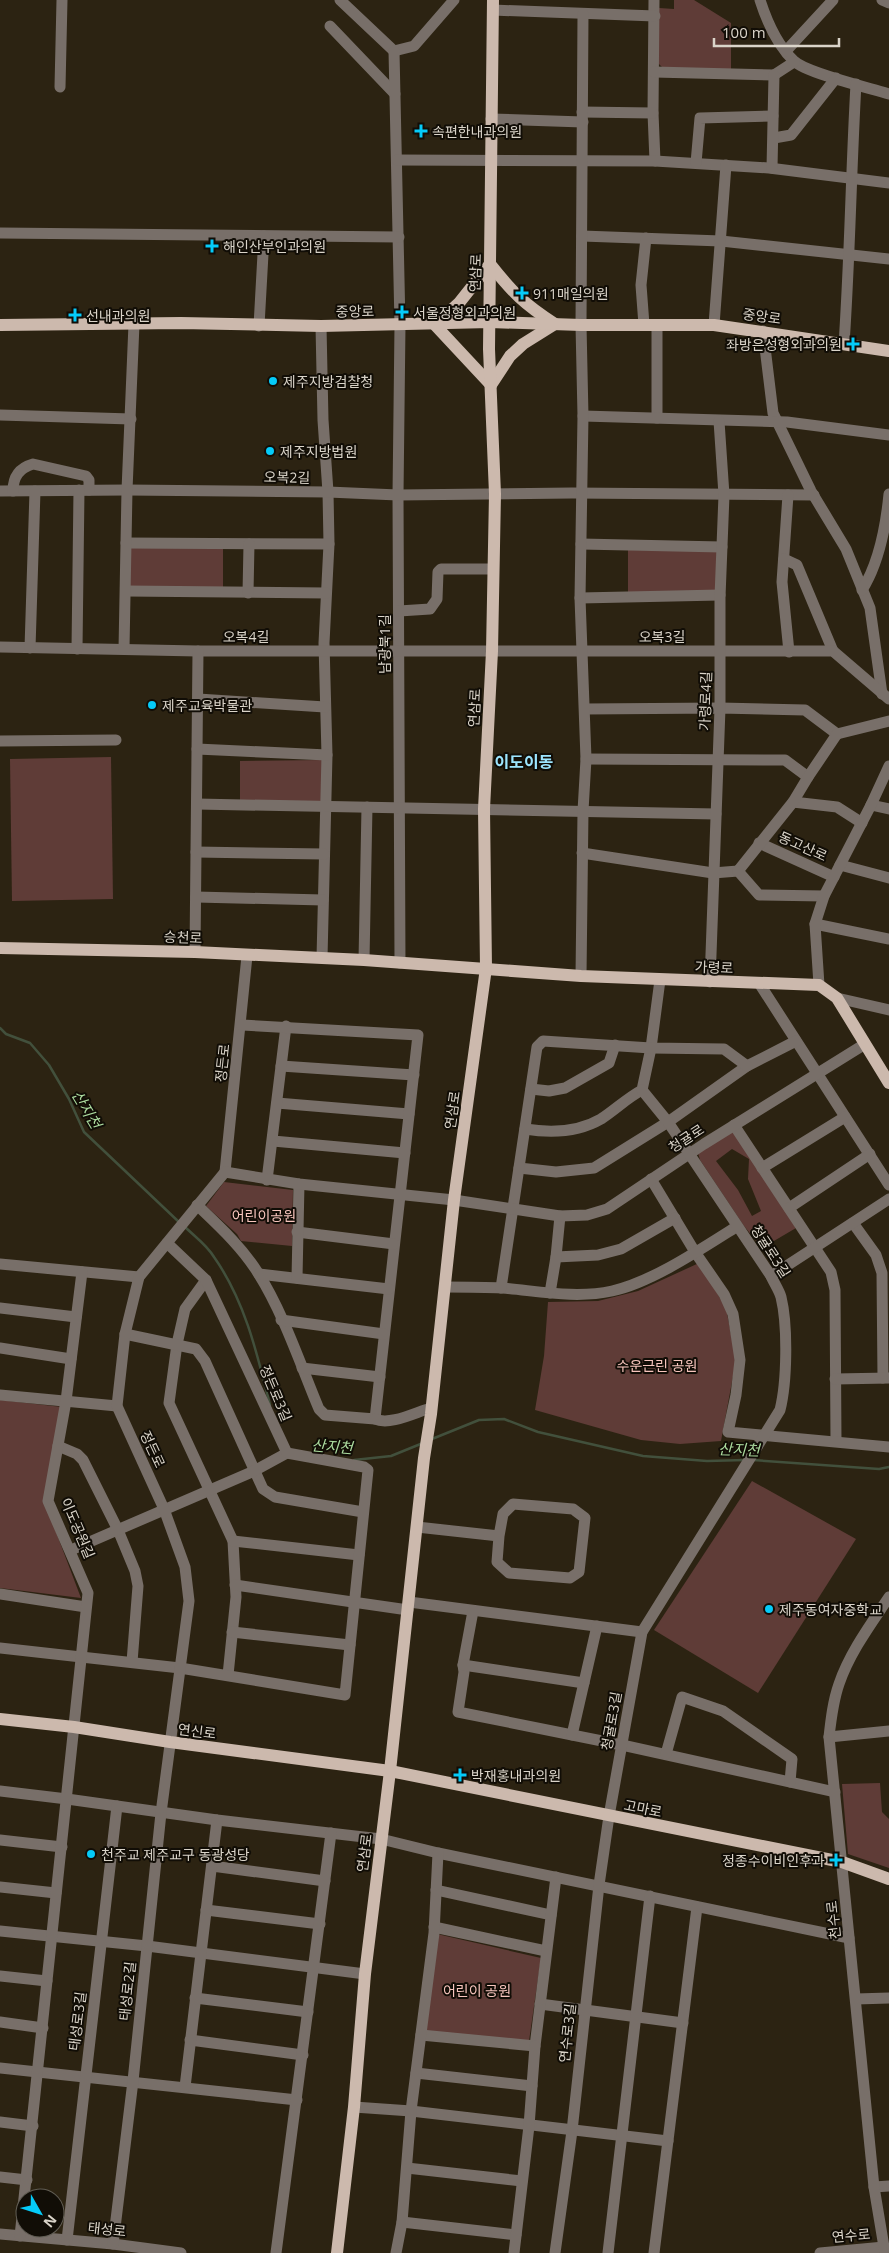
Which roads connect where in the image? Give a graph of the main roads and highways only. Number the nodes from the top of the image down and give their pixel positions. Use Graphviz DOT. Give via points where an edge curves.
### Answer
graph roads {
  1 [pos="493,5"];
  2 [pos="490,264"];
  3 [pos="490,322"];
  4 [pos="435,324"];
  5 [pos="555,324"];
  6 [pos="0,325"];
  7 [pos="889,351"];
  8 [pos="491,385"];
  9 [pos="0,948"];
  10 [pos="486,968"];
  11 [pos="889,1083"];
  12 [pos="0,1719"];
  13 [pos="390,1771"];
  14 [pos="889,1879"];
  15 [pos="337,2253"];
  1 -- 2 [label="main road, 연삼로"];
  2 -- 3 [label="main road, 연삼로"];
  2 -- 4 [label="main road" via="459,303"];
  2 -- 5 [label="main road" via="525,305"];
  3 -- 4 [label="main road, 중앙로"];
  3 -- 5 [label="main road, 중앙로"];
  3 -- 8 [label="main road, 연삼로"];
  4 -- 6 [label="main road, 중앙로"];
  4 -- 8 [label="main road"];
  5 -- 7 [label="main road, 중앙로" via="714,325"];
  5 -- 8 [label="main road" via="510,356"];
  8 -- 10 [label="main road, 연삼로" via="495,494 484,809"];
  9 -- 10 [label="main road, 승천로" via="195,952"];
  10 -- 11 [label="main road, 가령로" via="581,976 819,985 837,998"];
  10 -- 13 [label="main road, 연삼로" via="454,1200"];
  12 -- 13 [label="main road, 연신로"];
  13 -- 14 [label="main road, 고마로" via="842,1862"];
  13 -- 15 [label="main road, 연삼로" via="365,1974"];
}
